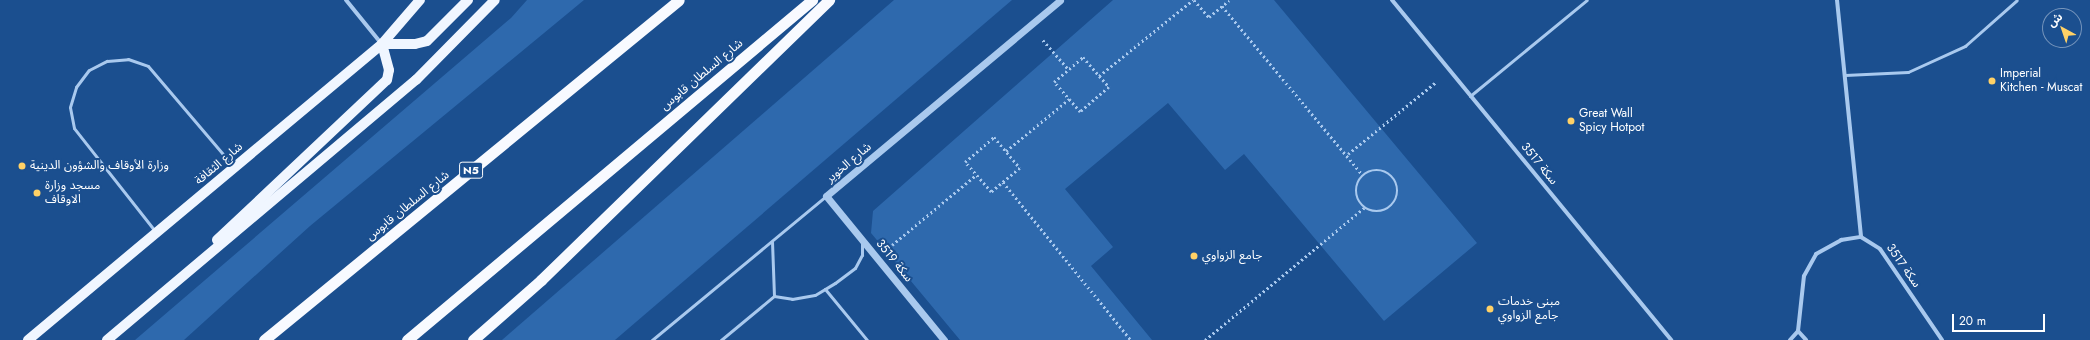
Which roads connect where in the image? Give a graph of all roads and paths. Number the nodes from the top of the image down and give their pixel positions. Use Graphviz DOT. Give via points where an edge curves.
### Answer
graph roads {
  1 [pos="346,0"];
  2 [pos="420,0"];
  3 [pos="468,0"];
  4 [pos="495,0"];
  5 [pos="679,0"];
  6 [pos="812,0"];
  7 [pos="829,0"];
  8 [pos="1060,0"];
  9 [pos="1194,0"];
  10 [pos="1229,0"];
  11 [pos="1392,0"];
  12 [pos="1587,0"];
  13 [pos="1837,0"];
  14 [pos="2017,0"];
  15 [pos="1222,6"];
  16 [pos="1030,25"];
  17 [pos="382,44"];
  18 [pos="1068,70"];
  19 [pos="1450,71"];
  20 [pos="1844,75"];
  21 [pos="1099,76"];
  22 [pos="1470,96"];
  23 [pos="1069,99"];
  24 [pos="1006,151"];
  25 [pos="1348,154"];
  26 [pos="234,168"];
  27 [pos="976,175"];
  28 [pos="1364,175"];
  29 [pos="1003,182"];
  30 [pos="826,196"];
  31 [pos="1364,208"];
  32 [pos="157,233"];
  33 [pos="1860,237"];
  34 [pos="862,240"];
  35 [pos="772,242"];
  36 [pos="877,258"];
  37 [pos="825,289"];
  38 [pos="774,296"];
  39 [pos="144,309"];
  40 [pos="1798,331"];
  41 [pos="28,340"];
  42 [pos="107,340"];
  43 [pos="264,340"];
  44 [pos="407,340"];
  45 [pos="473,340"];
  46 [pos="652,340"];
  47 [pos="721,340"];
  48 [pos="867,340"];
  49 [pos="944,340"];
  50 [pos="1131,340"];
  51 [pos="1205,340"];
  52 [pos="1671,340"];
  53 [pos="1790,340"];
  54 [pos="1806,340"];
  55 [pos="1942,340"];
  1 -- 17 [label="street"];
  2 -- 17 [label="main road, شارع الثقافة"];
  3 -- 17 [label="main road" via="427,41 415,44"];
  4 -- 39 [label="main road" via="416,80"];
  5 -- 43 [label="highway, شارع السلطان قابوس / N5"];
  6 -- 44 [label="highway, شارع السلطان قابوس"];
  7 -- 45 [label="highway" via="541,280"];
  8 -- 16 [label="street, شارع الخوير"];
  9 -- 15 [label="path" via="1209,17"];
  9 -- 21 [label="path"];
  10 -- 15 [label="path"];
  11 -- 19 [label="street, سكة 3517"];
  12 -- 22 [label="lane"];
  13 -- 20 [label="street"];
  14 -- 20 [label="lane" via="1965,46 1915,68"];
  15 -- 25 [label="path"];
  16 -- 18 [label="path"];
  16 -- 30 [label="street, شارع الخوير"];
  17 -- 26 [label="main road, شارع الثقافة"];
  17 -- 39 [label="main road" via="389,70 387,80"];
  18 -- 21 [label="path" via="1083,57"];
  18 -- 23 [label="path" via="1054,82"];
  19 -- 22 [label="street, سكة 3517"];
  19 -- 25 [label="path"];
  20 -- 33 [label="street"];
  21 -- 23 [label="path" via="1109,87 1080,112"];
  22 -- 52 [label="street, سكة 3517"];
  23 -- 24 [label="path"];
  24 -- 27 [label="path" via="994,137 965,162"];
  24 -- 29 [label="path" via="1020,168"];
  25 -- 28 [label="path"];
  26 -- 32 [label="main road, شارع الثقافة"];
  26 -- 32 [label="lane" via="148,66 128,59 107,61 89,70 76,87 70,107 74,128"];
  27 -- 29 [label="path" via="991,192"];
  27 -- 36 [label="path"];
  28 -- 31 [label="path" via="1357,184 1356,195"];
  28 -- 31 [label="path" via="1376,170 1390,173 1399,190 1390,209 1377,213"];
  29 -- 50 [label="path"];
  30 -- 34 [label="street, سكة 3519"];
  30 -- 35 [label="lane, شارع الخوير"];
  31 -- 51 [label="path"];
  32 -- 41 [label="main road, شارع الثقافة"];
  33 -- 40 [label="street" via="1841,240 1816,254 1804,276"];
  33 -- 55 [label="street, سكة 3517" via="1880,249"];
  34 -- 36 [label="street, سكة 3519"];
  34 -- 37 [label="lane" via="862,255 855,268"];
  35 -- 38 [label="lane"];
  35 -- 46 [label="lane, شارع الخوير"];
  36 -- 49 [label="street, سكة 3519"];
  37 -- 38 [label="lane" via="792,299"];
  37 -- 48 [label="lane"];
  38 -- 47 [label="lane"];
  39 -- 42 [label="main road"];
  40 -- 53 [label="street"];
  40 -- 54 [label="street"];
}
